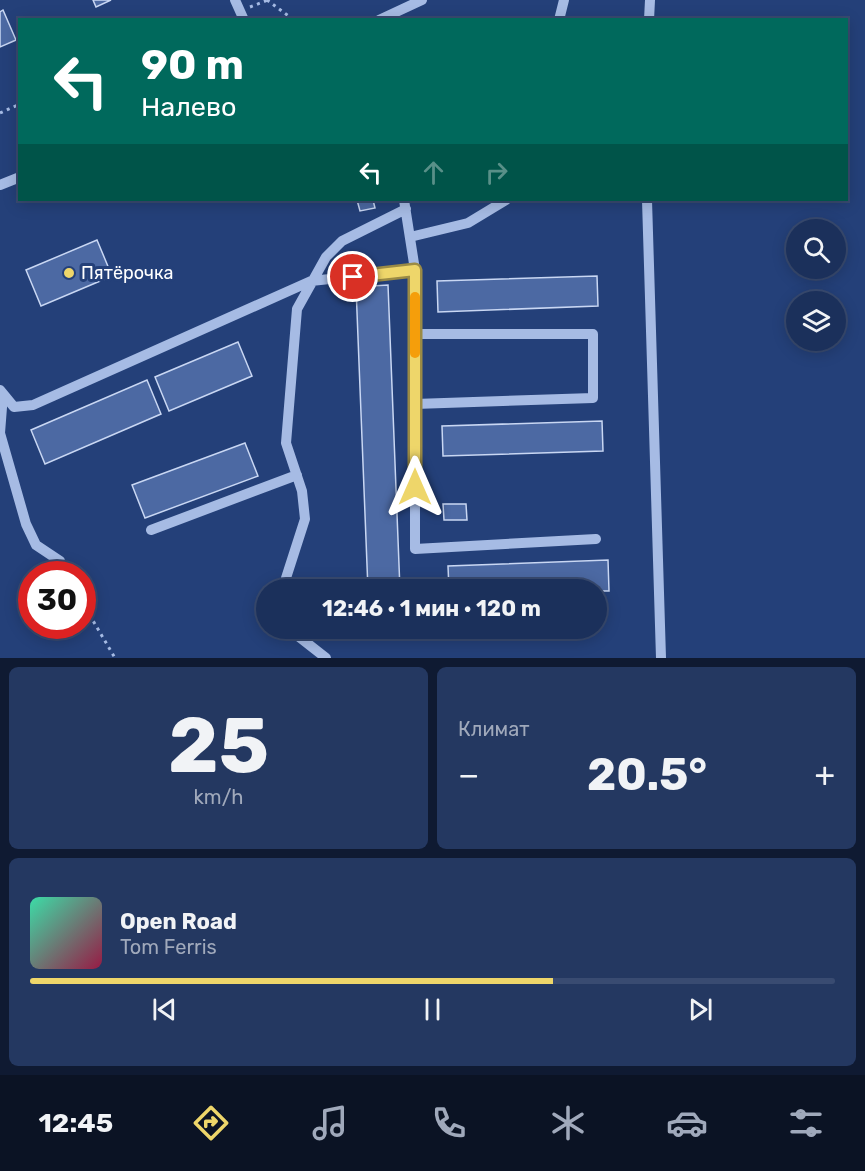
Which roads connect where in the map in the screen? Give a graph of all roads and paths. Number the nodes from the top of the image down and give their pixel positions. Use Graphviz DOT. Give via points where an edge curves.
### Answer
graph roads {
  1 [pos="235,0"];
  2 [pos="267,0"];
  3 [pos="422,0"];
  4 [pos="564,0"];
  5 [pos="650,0"];
  6 [pos="243,18"];
  7 [pos="291,18"];
  8 [pos="383,18"];
  9 [pos="560,18"];
  10 [pos="649,18"];
  11 [pos="18,105"];
  12 [pos="0,112"];
  13 [pos="18,178"];
  14 [pos="0,185"];
  15 [pos="504,201"];
  16 [pos="648,201"];
  17 [pos="405,204"];
  18 [pos="410,237"];
  19 [pos="415,270"];
  20 [pos="312,281"];
  21 [pos="415,334"];
  22 [pos="2,392"];
  23 [pos="415,404"];
  24 [pos="297,475"];
  25 [pos="151,530"];
  26 [pos="596,539"];
  27 [pos="60,561"];
  28 [pos="286,579"];
  29 [pos="96,626"];
  30 [pos="302,639"];
  31 [pos="115,658"];
  32 [pos="326,658"];
  33 [pos="661,658"];
  1 -- 6 [label="street"];
  2 -- 7 [label="path"];
  3 -- 8 [label="street"];
  4 -- 9 [label="street"];
  5 -- 10 [label="street"];
  11 -- 12 [label="path"];
  13 -- 14 [label="street"];
  15 -- 18 [label="street" via="468,224"];
  16 -- 33 [label="street"];
  17 -- 18 [label="street"];
  17 -- 20 [label="street" via="342,241 326,257"];
  18 -- 19 [label="street"];
  19 -- 20 [label="street"];
  19 -- 21 [label="street"];
  20 -- 22 [label="street" via="33,405 14,407"];
  20 -- 24 [label="street" via="297,309 286,443"];
  21 -- 23 [label="street"];
  21 -- 23 [label="street" via="593,334 593,398"];
  22 -- 27 [label="street" via="0,433 26,524 36,545"];
  23 -- 26 [label="street" via="415,549"];
  24 -- 25 [label="street"];
  24 -- 28 [label="street" via="304,519"];
  29 -- 31 [label="path"];
  30 -- 32 [label="street"];
}
